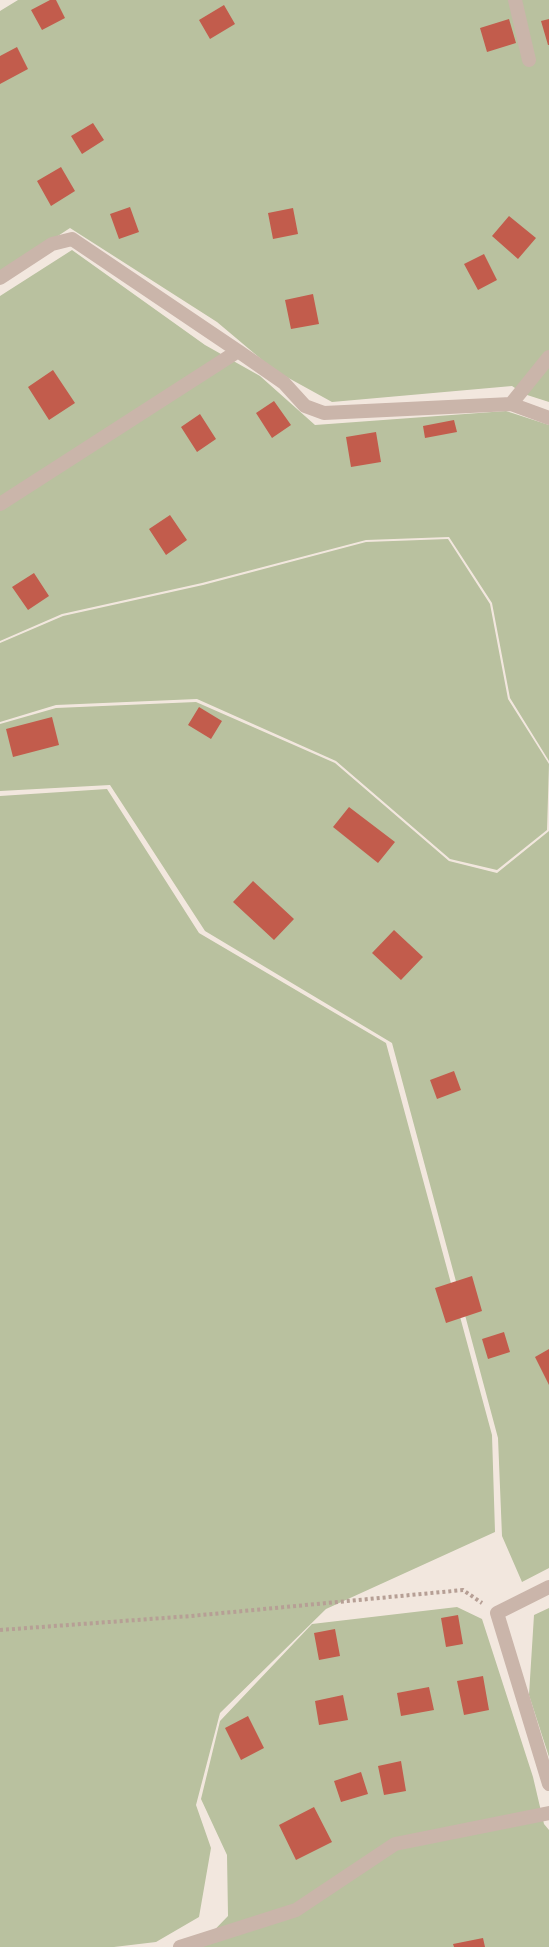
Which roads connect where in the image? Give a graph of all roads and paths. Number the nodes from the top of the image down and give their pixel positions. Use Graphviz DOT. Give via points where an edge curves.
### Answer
graph roads {
  1 [pos="515,0"];
  2 [pos="530,60"];
  3 [pos="0,278"];
  4 [pos="238,351"];
  5 [pos="549,357"];
  6 [pos="511,404"];
  7 [pos="549,418"];
  8 [pos="0,504"];
  9 [pos="549,1587"];
  10 [pos="497,1612"];
  11 [pos="0,1630"];
  12 [pos="549,1784"];
  13 [pos="549,1814"];
  14 [pos="180,1947"];
  1 -- 2 [label="lane"];
  3 -- 4 [label="lane" via="52,244 72,239"];
  4 -- 6 [label="lane" via="284,383 305,406 324,413"];
  4 -- 8 [label="lane"];
  5 -- 6 [label="lane"];
  6 -- 7 [label="lane"];
  9 -- 10 [label="lane"];
  10 -- 11 [label="path" via="463,1590"];
  10 -- 12 [label="lane"];
  13 -- 14 [label="lane" via="395,1844 296,1910"];
}
